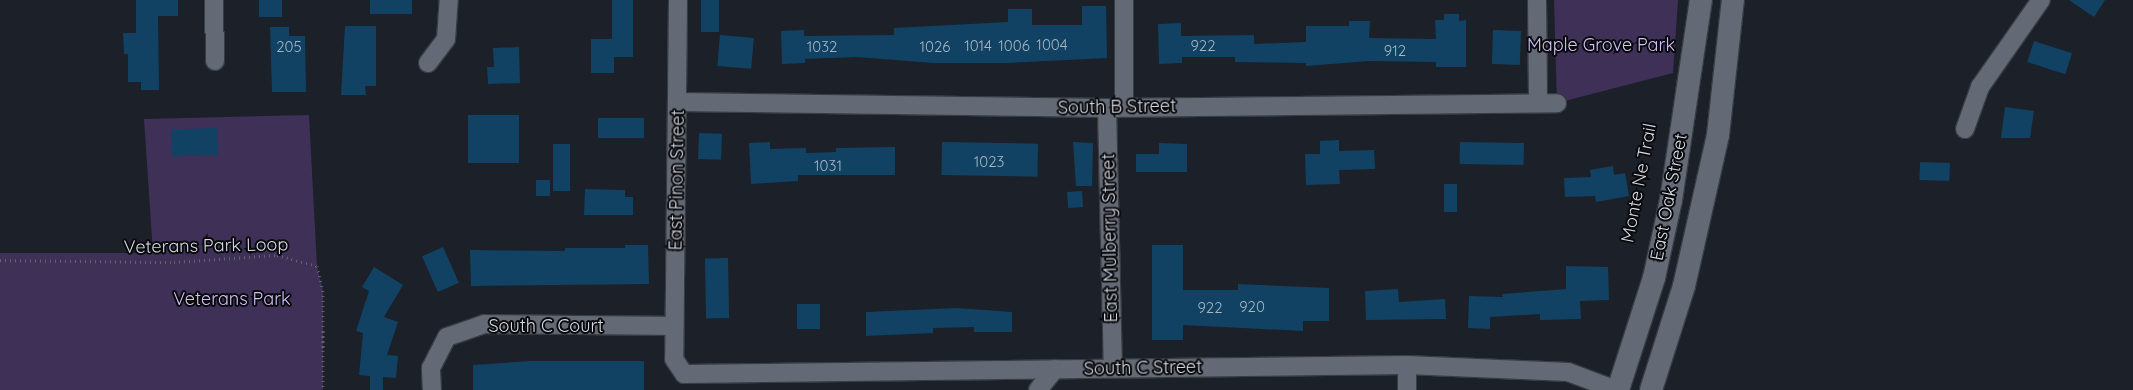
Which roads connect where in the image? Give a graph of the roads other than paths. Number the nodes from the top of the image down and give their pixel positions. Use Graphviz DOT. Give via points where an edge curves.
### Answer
graph roads {
  1 [pos="214,0"];
  2 [pos="449,0"];
  3 [pos="678,0"];
  4 [pos="1124,0"];
  5 [pos="1537,0"];
  6 [pos="1701,0"];
  7 [pos="1733,0"];
  8 [pos="2041,0"];
  9 [pos="215,61"];
  10 [pos="428,63"];
  11 [pos="678,102"];
  12 [pos="1538,103"];
  13 [pos="1556,103"];
  14 [pos="1116,107"];
  15 [pos="1966,129"];
  16 [pos="674,326"];
  17 [pos="674,359"];
  18 [pos="1407,365"];
  19 [pos="1113,368"];
  20 [pos="1055,369"];
  21 [pos="751,383"];
  22 [pos="432,390"];
  23 [pos="1038,390"];
  24 [pos="1407,390"];
  25 [pos="1617,390"];
  26 [pos="1651,390"];
  1 -- 9 [label="street"];
  2 -- 10 [label="street" via="446,39"];
  3 -- 11 [label="street, East Pinon Street"];
  4 -- 14 [label="street, East Mulberry Street"];
  5 -- 12 [label="street"];
  6 -- 25 [label="street, East Oak Street" via="1671,200 1654,278"];
  7 -- 26 [label="street, East Oak Street" via="1718,135 1684,286"];
  8 -- 15 [label="street" via="1980,87"];
  11 -- 14 [label="street, South B Street"];
  11 -- 16 [label="street, East Pinon Street"];
  12 -- 13 [label="street, South B Street"];
  12 -- 14 [label="street, South B Street"];
  14 -- 19 [label="street, East Mulberry Street"];
  16 -- 17 [label="street, East Pinon Street"];
  16 -- 22 [label="street, South C Court" via="484,324 447,337 431,368"];
  17 -- 21 [label="street, South C Street" via="684,374"];
  18 -- 19 [label="street, South C Street"];
  18 -- 24 [label="street"];
  18 -- 25 [label="street, South C Street" via="1568,372"];
  19 -- 20 [label="street, South C Street"];
  20 -- 21 [label="street, South C Street"];
  20 -- 23 [label="street"];
}
